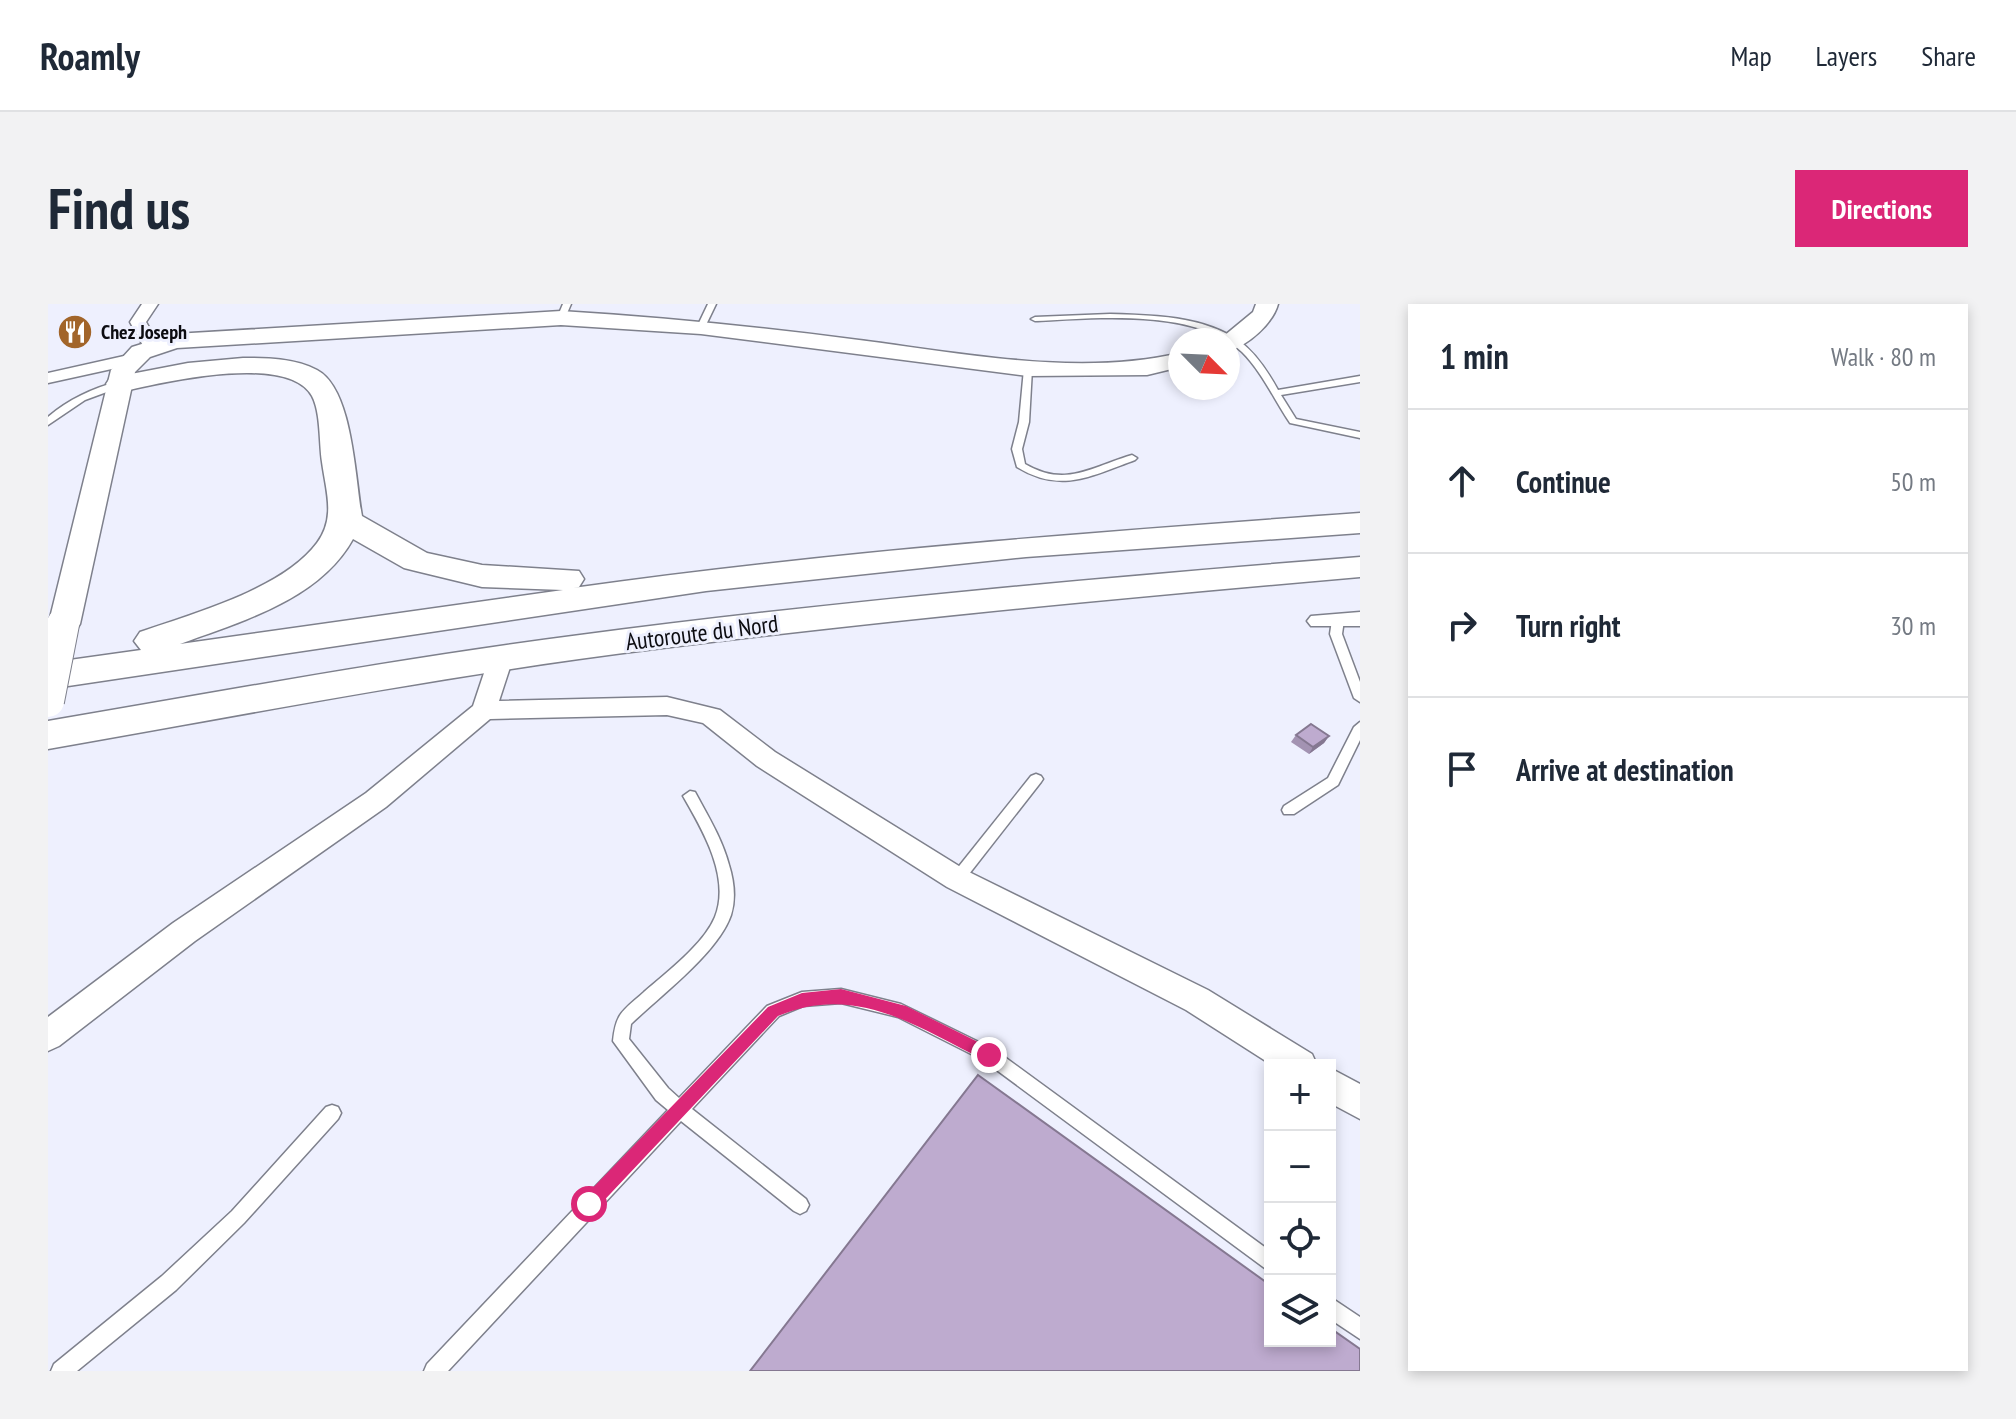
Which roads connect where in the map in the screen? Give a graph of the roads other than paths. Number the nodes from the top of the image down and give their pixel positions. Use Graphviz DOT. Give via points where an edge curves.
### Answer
graph roads {
  1 [pos="150,304"];
  2 [pos="712,304"];
  3 [pos="1267,304"];
  4 [pos="564,311"];
  5 [pos="1035,319"];
  6 [pos="701,327"];
  7 [pos="1199,328"];
  8 [pos="1240,335"];
  9 [pos="1240,351"];
  10 [pos="135,363"];
  11 [pos="1168,363"];
  12 [pos="1028,369"];
  13 [pos="48,378"];
  14 [pos="1360,379"];
  15 [pos="1277,393"];
  16 [pos="48,422"];
  17 [pos="1360,435"];
  18 [pos="1132,458"];
  19 [pos="346,521"];
  20 [pos="1360,523"];
  21 [pos="1360,567"];
  22 [pos="706,580"];
  23 [pos="1339,620"];
  24 [pos="501,658"];
  25 [pos="48,675"];
  26 [pos="1360,698"];
  27 [pos="48,701"];
  28 [pos="484,710"];
  29 [pos="1360,727"];
  30 [pos="48,735"];
  31 [pos="1036,779"];
  32 [pos="690,796"];
  33 [pos="1289,810"];
  34 [pos="957,879"];
  35 [pos="48,1036"];
  36 [pos="1290,1059"];
  37 [pos="1336,1088"];
  38 [pos="1360,1103"];
  39 [pos="679,1109"];
  40 [pos="332,1113"];
  41 [pos="800,1205"];
  42 [pos="1264,1259"];
  43 [pos="1336,1311"];
  44 [pos="1360,1329"];
  45 [pos="61,1371"];
  46 [pos="434,1371"];
  1 -- 10 [label="street" via="138,322"];
  2 -- 6 [label="lane"];
  3 -- 8 [label="street" via="1264,315"];
  4 -- 6 [label="street"];
  4 -- 10 [label="street" via="174,341"];
  5 -- 7 [label="lane" via="1083,316 1171,321"];
  6 -- 12 [label="street"];
  9 -- 15 [label="lane" via="1266,373"];
  10 -- 13 [label="street"];
  10 -- 16 [label="lane"];
  10 -- 19 [label="highway" via="265,368 306,375 328,400"];
  10 -- 27 [label="street, bridge" via="63,624"];
  11 -- 12 [label="street" via="1147,368"];
  12 -- 18 [label="lane" via="1017,449 1020,465 1045,480 1058,481"];
  14 -- 15 [label="lane"];
  15 -- 17 [label="lane" via="1293,421"];
  19 -- 22 [label="highway" via="416,561 482,576"];
  19 -- 25 [label="highway" via="329,551 254,604"];
  20 -- 22 [label="highway, Autoroute du Nord" via="1026,547"];
  21 -- 24 [label="highway, Autoroute du Nord" via="1042,594"];
  22 -- 25 [label="highway, Autoroute du Nord"];
  23 -- 26 [label="lane" via="1336,634"];
  24 -- 28 [label="street"];
  24 -- 30 [label="highway, Autoroute du Nord"];
  28 -- 34 [label="street" via="667,706 711,716 766,759"];
  28 -- 35 [label="street" via="376,800 184,932"];
  29 -- 33 [label="lane" via="1333,781"];
  31 -- 34 [label="lane"];
  32 -- 39 [label="lane" via="718,847 724,915 697,952 623,1021 621,1041"];
  34 -- 36 [label="street" via="1197,1000"];
  37 -- 38 [label="street"];
  39 -- 41 [label="lane"];
  39 -- 42 [label="lane" via="773,1011 802,999 841,996 901,1011 989,1055"];
  39 -- 46 [label="lane"];
  40 -- 45 [label="lane" via="238,1217 169,1283"];
  43 -- 44 [label="lane"];
}
